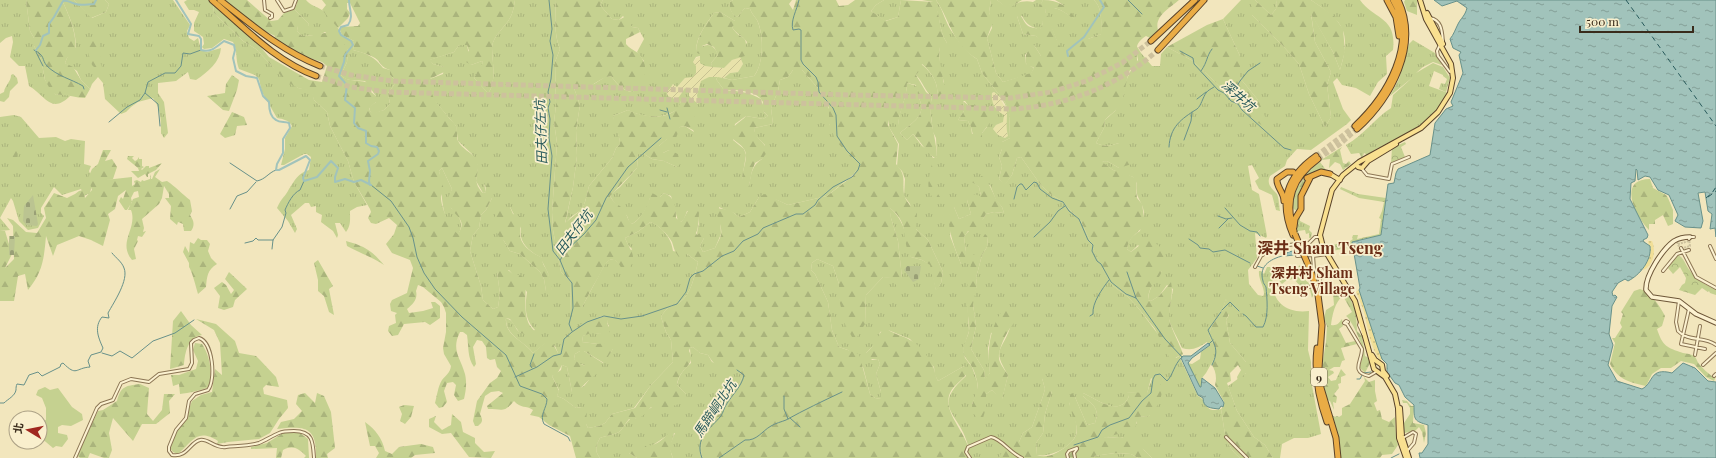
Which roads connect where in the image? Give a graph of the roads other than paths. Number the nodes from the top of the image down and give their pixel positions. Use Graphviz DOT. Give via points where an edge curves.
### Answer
graph roads {
  1 [pos="212,0"];
  2 [pos="220,0"];
  3 [pos="264,0"];
  4 [pos="277,0"];
  5 [pos="296,0"];
  6 [pos="1195,0"];
  7 [pos="1204,0"];
  8 [pos="1387,0"];
  9 [pos="1393,0"];
  10 [pos="1398,0"];
  11 [pos="1421,0"];
  12 [pos="270,18"];
  13 [pos="1428,20"];
  14 [pos="1151,41"];
  15 [pos="1443,45"];
  16 [pos="1158,50"];
  17 [pos="1398,57"];
  18 [pos="320,66"];
  19 [pos="1450,72"];
  20 [pos="316,76"];
  21 [pos="1409,157"];
  22 [pos="1360,165"];
  23 [pos="1292,173"];
  24 [pos="1280,176"];
  25 [pos="1337,179"];
  26 [pos="1307,180"];
  27 [pos="1291,182"];
  28 [pos="1286,210"];
  29 [pos="1299,211"];
  30 [pos="1294,233"];
  31 [pos="1321,237"];
  32 [pos="1691,237"];
  33 [pos="1710,246"];
  34 [pos="1682,250"];
  35 [pos="1689,250"];
  36 [pos="1327,253"];
  37 [pos="1314,255"];
  38 [pos="1297,256"];
  39 [pos="1716,259"];
  40 [pos="1255,267"];
  41 [pos="1663,272"];
  42 [pos="1716,288"];
  43 [pos="1301,290"];
  44 [pos="1317,295"];
  45 [pos="1679,301"];
  46 [pos="1358,308"];
  47 [pos="1689,308"];
  48 [pos="1716,323"];
  49 [pos="1347,324"];
  50 [pos="1700,326"];
  51 [pos="1683,336"];
  52 [pos="1698,339"];
  53 [pos="1716,345"];
  54 [pos="1696,347"];
  55 [pos="1705,349"];
  56 [pos="1716,352"];
  57 [pos="1695,355"];
  58 [pos="1379,363"];
  59 [pos="1703,365"];
  60 [pos="1373,367"];
  61 [pos="1382,369"];
  62 [pos="1377,372"];
  63 [pos="1401,431"];
  64 [pos="1406,435"];
  65 [pos="1226,437"];
  66 [pos="1402,440"];
  67 [pos="1408,450"];
  68 [pos="75,458"];
  69 [pos="314,458"];
  70 [pos="970,458"];
  71 [pos="1022,458"];
  72 [pos="1068,458"];
  73 [pos="1075,458"];
  74 [pos="1247,458"];
  75 [pos="1335,458"];
  76 [pos="1338,458"];
  77 [pos="1407,458"];
  1 -- 20 [label="highway" via="275,54"];
  2 -- 18 [label="highway" via="293,54"];
  3 -- 12 [label="street" via="265,10 273,16"];
  4 -- 5 [label="street" via="285,11 293,8"];
  6 -- 14 [label="highway"];
  7 -- 16 [label="highway"];
  8 -- 17 [label="highway" via="1398,23"];
  9 -- 17 [label="highway" via="1402,29"];
  10 -- 17 [label="highway" via="1406,32 1400,66 1384,99 1356,128 1381,96"];
  11 -- 13 [label="main road"];
  13 -- 15 [label="main road"];
  13 -- 15 [label="street" via="1434,19 1439,23"];
  15 -- 19 [label="street" via="1437,51 1438,56"];
  15 -- 22 [label="main road" via="1449,56 1453,83 1441,108 1428,123 1390,144"];
  21 -- 22 [label="street" via="1392,164 1389,179 1367,176"];
  22 -- 25 [label="main road"];
  22 -- 25 [label="main road"];
  23 -- 24 [label="highway"];
  24 -- 27 [label="highway" via="1279,182 1282,186"];
  24 -- 28 [label="highway" via="1276,182 1283,194"];
  25 -- 26 [label="highway" via="1321,172"];
  25 -- 31 [label="main road"];
  25 -- 31 [label="main road" via="1321,227"];
  26 -- 27 [label="highway, 9" via="1317,158 1300,169"];
  26 -- 29 [label="highway"];
  26 -- 29 [label="highway" via="1294,191 1291,206 1293,211"];
  26 -- 30 [label="highway, 9" via="1293,188 1289,203"];
  27 -- 28 [label="highway, 9"];
  28 -- 30 [label="highway, 9" via="1288,223"];
  29 -- 30 [label="highway"];
  30 -- 44 [label="highway, 9, bridge" via="1312,274"];
  31 -- 36 [label="main road"];
  31 -- 40 [label="street" via="1315,237 1309,243 1270,250 1261,256"];
  32 -- 45 [label="street" via="1678,240 1664,250 1646,284 1649,295 1658,299"];
  33 -- 39 [label="street"];
  34 -- 35 [label="street"];
  34 -- 41 [label="street" via="1673,257"];
  34 -- 42 [label="street" via="1696,277"];
  36 -- 37 [label="street"];
  36 -- 46 [label="main road"];
  37 -- 38 [label="street"];
  37 -- 43 [label="street" via="1314,269 1320,283 1316,286 1301,287"];
  44 -- 75 [label="highway, 9" via="1319,324 1316,383 1332,438"];
  44 -- 76 [label="highway, 9" via="1322,321 1319,372 1321,388 1336,438"];
  45 -- 47 [label="street"];
  45 -- 51 [label="street" via="1676,327"];
  46 -- 58 [label="main road" via="1370,350"];
  46 -- 60 [label="main road"];
  47 -- 48 [label="street"];
  47 -- 51 [label="street"];
  49 -- 62 [label="street" via="1360,344 1362,353 1358,369 1364,375 1371,376"];
  50 -- 52 [label="street"];
  51 -- 52 [label="street"];
  51 -- 54 [label="street" via="1681,344"];
  52 -- 53 [label="street"];
  52 -- 54 [label="street"];
  54 -- 55 [label="street"];
  54 -- 57 [label="street"];
  56 -- 59 [label="street"];
  58 -- 60 [label="main road"];
  58 -- 61 [label="main road"];
  60 -- 62 [label="main road"];
  61 -- 62 [label="main road"];
  61 -- 63 [label="main road" via="1398,397"];
  62 -- 77 [label="main road" via="1385,377 1395,394 1399,438"];
  63 -- 64 [label="street"];
  63 -- 66 [label="main road"];
  64 -- 66 [label="street"];
  64 -- 67 [label="street" via="1413,432 1416,434 1414,443"];
  65 -- 74 [label="street"];
  66 -- 77 [label="main road"];
  68 -- 69 [label="street" via="97,408 114,400 122,383 131,379 150,382 158,374 189,369 192,363 191,343 199,338 209,349 212,382 207,391 195,394 189,401 186,417 176,430 169,452 177,458 187,455 200,440 224,448 256,444 282,432 298,431 311,438"];
  70 -- 71 [label="street" via="966,452 969,446 992,437 1008,451"];
  72 -- 73 [label="street" via="1068,452 1077,448"];
}
